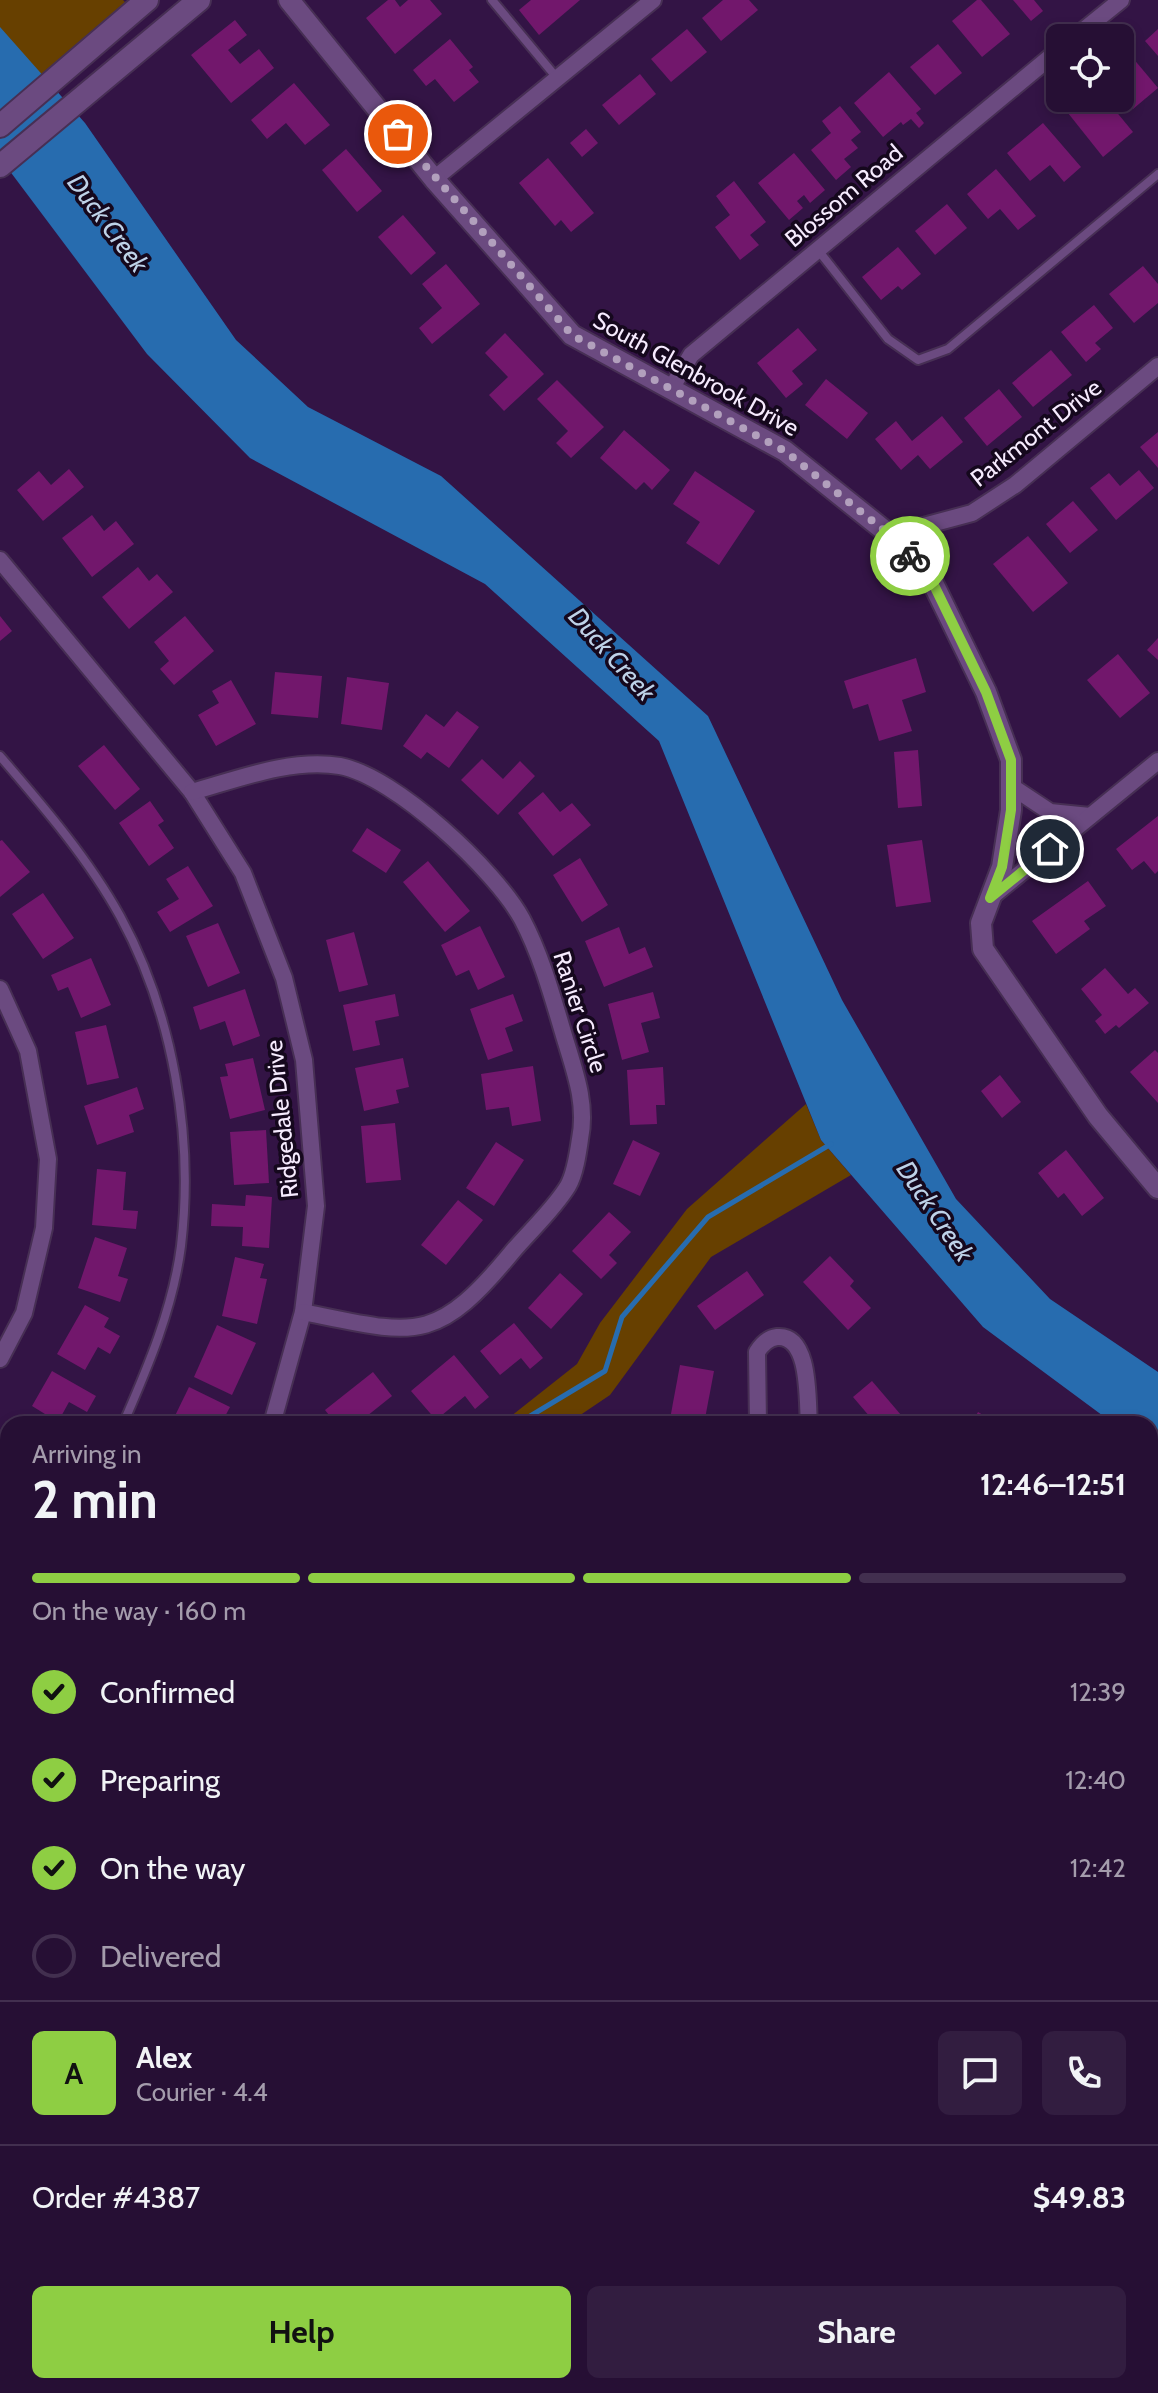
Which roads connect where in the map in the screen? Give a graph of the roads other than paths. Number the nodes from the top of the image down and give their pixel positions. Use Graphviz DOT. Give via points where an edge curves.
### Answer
graph roads {
  1 [pos="147,0"];
  2 [pos="199,0"];
  3 [pos="289,0"];
  4 [pos="492,0"];
  5 [pos="653,0"];
  6 [pos="1121,0"];
  7 [pos="1091,24"];
  8 [pos="1046,61"];
  9 [pos="557,78"];
  10 [pos="0,126"];
  11 [pos="0,166"];
  12 [pos="1158,174"];
  13 [pos="434,179"];
  14 [pos="818,249"];
  15 [pos="1158,366"];
  16 [pos="671,389"];
  17 [pos="890,535"];
  18 [pos="0,560"];
  19 [pos="0,756"];
  20 [pos="1158,761"];
  21 [pos="1011,786"];
  22 [pos="192,792"];
  23 [pos="1090,816"];
  24 [pos="990,898"];
  25 [pos="0,989"];
  26 [pos="1158,1188"];
  27 [pos="303,1312"];
  28 [pos="0,1359"];
  29 [pos="126,1416"];
  30 [pos="274,1416"];
  31 [pos="758,1416"];
  32 [pos="808,1416"];
  1 -- 10 [label="main road"];
  2 -- 11 [label="main road"];
  3 -- 13 [label="street, South Glenbrook Drive"];
  4 -- 9 [label="lane"];
  5 -- 9 [label="street"];
  6 -- 7 [label="street"];
  8 -- 14 [label="street, Blossom Road"];
  9 -- 13 [label="street"];
  12 -- 14 [label="lane" via="948,349 918,360 888,339"];
  13 -- 16 [label="street, South Glenbrook Drive" via="572,335"];
  14 -- 16 [label="street, Blossom Road" via="691,355"];
  15 -- 17 [label="street, Parkmont Drive" via="1015,485 972,513"];
  16 -- 17 [label="street, South Glenbrook Drive" via="785,451"];
  17 -- 21 [label="street, South Glenbrook Drive" via="930,577 986,692 1011,760"];
  18 -- 22 [label="street, Ridgedale Drive"];
  19 -- 29 [label="lane" via="92,871 121,917 148,978 176,1072 183,1154 181,1246 154,1353"];
  20 -- 23 [label="street"];
  21 -- 23 [label="street" via="1050,812"];
  21 -- 24 [label="street, South Glenbrook Drive" via="1002,867"];
  22 -- 27 [label="street, Ridgedale Drive" via="243,873 284,978 304,1060 316,1206"];
  22 -- 27 [label="street, Ranier Circle" via="274,768 339,766 362,774 422,812 458,840 521,917 582,1093 581,1136 568,1185 468,1303 430,1326 386,1329"];
  23 -- 24 [label="street"];
  24 -- 26 [label="street, South Glenbrook Drive" via="981,923 983,949 1098,1116"];
  25 -- 28 [label="street" via="28,1051 48,1159 44,1228 24,1313"];
  27 -- 30 [label="street, Ridgedale Drive"];
  31 -- 32 [label="street" via="757,1352 767,1341 781,1337 802,1355"];
}
